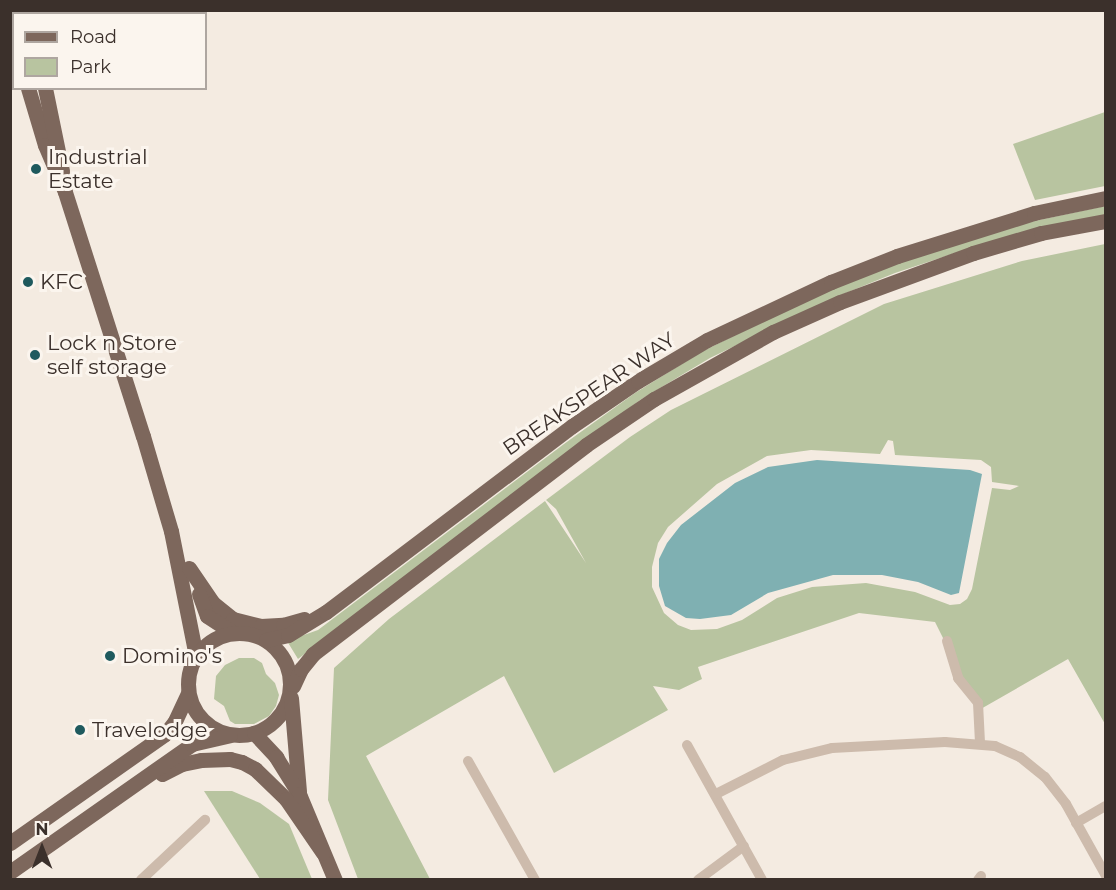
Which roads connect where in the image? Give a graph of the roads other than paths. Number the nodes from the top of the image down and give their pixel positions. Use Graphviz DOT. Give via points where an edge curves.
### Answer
graph roads {
  1 [pos="29,90"];
  2 [pos="45,90"];
  3 [pos="65,192"];
  4 [pos="1106,198"];
  5 [pos="1106,221"];
  6 [pos="171,531"];
  7 [pos="189,568"];
  8 [pos="326,612"];
  9 [pos="233,633"];
  10 [pos="266,640"];
  11 [pos="947,640"];
  12 [pos="196,656"];
  13 [pos="292,692"];
  14 [pos="188,693"];
  15 [pos="254,734"];
  16 [pos="230,735"];
  17 [pos="980,743"];
  18 [pos="687,745"];
  19 [pos="468,761"];
  20 [pos="299,794"];
  21 [pos="716,794"];
  22 [pos="121,796"];
  23 [pos="1106,806"];
  24 [pos="205,820"];
  25 [pos="1076,823"];
  26 [pos="10,843"];
  27 [pos="744,846"];
  28 [pos="323,853"];
  29 [pos="10,872"];
  30 [pos="1106,876"];
  31 [pos="141,879"];
  32 [pos="335,879"];
  33 [pos="535,879"];
  34 [pos="698,879"];
  35 [pos="762,879"];
  1 -- 3 [label="main road" via="45,145"];
  2 -- 3 [label="main road"];
  3 -- 6 [label="main road"];
  4 -- 8 [label="main road, BREAKSPEAR WAY" via="1034,213 897,256 812,290 708,340 572,426"];
  5 -- 13 [label="main road, BREAKSPEAR WAY" via="1041,233 973,253 840,302 773,332 654,399 586,445 313,654 301,669"];
  6 -- 7 [label="main road"];
  6 -- 12 [label="main road"];
  7 -- 8 [label="main road" via="213,603 233,619 261,626 283,625"];
  7 -- 9 [label="main road" via="207,616"];
  8 -- 10 [label="main road, BREAKSPEAR WAY" via="288,635"];
  9 -- 10 [label="main road"];
  9 -- 12 [label="main road" via="209,642"];
  10 -- 13 [label="main road" via="288,668"];
  11 -- 17 [label="street" via="958,678 978,704"];
  12 -- 14 [label="main road"];
  13 -- 15 [label="main road" via="281,715"];
  13 -- 20 [label="main road"];
  14 -- 16 [label="main road" via="201,718"];
  14 -- 26 [label="main road" via="165,734"];
  15 -- 16 [label="main road"];
  15 -- 20 [label="main road" via="276,757"];
  16 -- 22 [label="main road" via="192,744"];
  17 -- 21 [label="street" via="812,752 776,763"];
  17 -- 25 [label="street" via="1008,751 1034,767 1057,791"];
  18 -- 21 [label="street"];
  19 -- 33 [label="street"];
  20 -- 28 [label="main road"];
  21 -- 27 [label="street"];
  22 -- 28 [label="main road" via="182,764 230,759 255,769 279,792"];
  22 -- 29 [label="main road"];
  23 -- 25 [label="street"];
  24 -- 31 [label="street"];
  25 -- 30 [label="street"];
  27 -- 34 [label="street"];
  27 -- 35 [label="street"];
  28 -- 32 [label="main road"];
}
